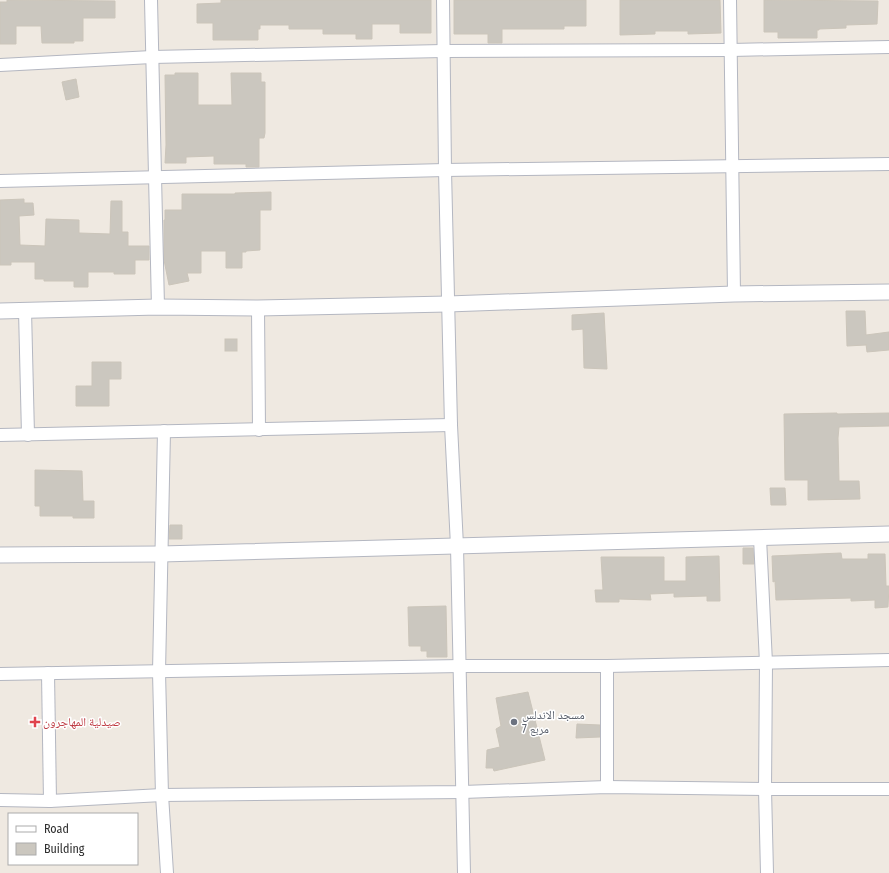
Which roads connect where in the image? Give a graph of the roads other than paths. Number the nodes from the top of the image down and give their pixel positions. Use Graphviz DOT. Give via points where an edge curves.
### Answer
graph roads {
  1 [pos="151,0"];
  2 [pos="443,0"];
  3 [pos="730,0"];
  4 [pos="889,47"];
  5 [pos="731,50"];
  6 [pos="443,51"];
  7 [pos="152,57"];
  8 [pos="0,65"];
  9 [pos="889,164"];
  10 [pos="733,167"];
  11 [pos="444,170"];
  12 [pos="154,177"];
  13 [pos="0,181"];
  14 [pos="889,292"];
  15 [pos="734,294"];
  16 [pos="448,304"];
  17 [pos="158,307"];
  18 [pos="258,308"];
  19 [pos="25,310"];
  20 [pos="0,311"];
  21 [pos="451,425"];
  22 [pos="259,430"];
  23 [pos="164,431"];
  24 [pos="0,435"];
  25 [pos="28,435"];
  26 [pos="889,534"];
  27 [pos="760,538"];
  28 [pos="457,546"];
  29 [pos="161,554"];
  30 [pos="0,555"];
  31 [pos="889,660"];
  32 [pos="766,663"];
  33 [pos="461,666"];
  34 [pos="607,666"];
  35 [pos="159,672"];
  36 [pos="48,673"];
  37 [pos="0,674"];
  38 [pos="607,787"];
  39 [pos="765,789"];
  40 [pos="889,789"];
  41 [pos="463,792"];
  42 [pos="162,795"];
  43 [pos="0,800"];
  44 [pos="50,801"];
  45 [pos="167,873"];
  46 [pos="464,873"];
  47 [pos="767,873"];
  1 -- 7 [label="street"];
  2 -- 6 [label="street"];
  3 -- 5 [label="street"];
  4 -- 5 [label="street"];
  5 -- 6 [label="street"];
  5 -- 10 [label="street"];
  6 -- 7 [label="street"];
  6 -- 11 [label="street"];
  7 -- 8 [label="street"];
  7 -- 12 [label="street"];
  9 -- 10 [label="street"];
  10 -- 11 [label="street"];
  10 -- 15 [label="street"];
  11 -- 12 [label="street"];
  11 -- 16 [label="street"];
  12 -- 13 [label="street"];
  12 -- 17 [label="street"];
  14 -- 15 [label="street"];
  15 -- 16 [label="street"];
  16 -- 18 [label="street"];
  16 -- 21 [label="street"];
  17 -- 18 [label="street"];
  17 -- 19 [label="street"];
  18 -- 22 [label="street"];
  19 -- 20 [label="street"];
  19 -- 25 [label="street"];
  21 -- 22 [label="street"];
  21 -- 28 [label="street"];
  22 -- 23 [label="street"];
  23 -- 25 [label="street"];
  23 -- 29 [label="street"];
  24 -- 25 [label="street"];
  26 -- 27 [label="street"];
  27 -- 28 [label="street"];
  27 -- 32 [label="street"];
  28 -- 29 [label="street"];
  28 -- 33 [label="street"];
  29 -- 30 [label="street"];
  29 -- 35 [label="street"];
  31 -- 32 [label="street"];
  32 -- 34 [label="street"];
  32 -- 39 [label="street"];
  33 -- 34 [label="street"];
  33 -- 35 [label="street"];
  33 -- 41 [label="street"];
  34 -- 38 [label="street"];
  35 -- 36 [label="street"];
  35 -- 42 [label="street"];
  36 -- 37 [label="street"];
  36 -- 44 [label="street"];
  38 -- 39 [label="street"];
  38 -- 41 [label="street"];
  39 -- 40 [label="street"];
  39 -- 47 [label="street"];
  41 -- 42 [label="street"];
  41 -- 46 [label="street"];
  42 -- 44 [label="street"];
  42 -- 45 [label="street"];
  43 -- 44 [label="street"];
}
